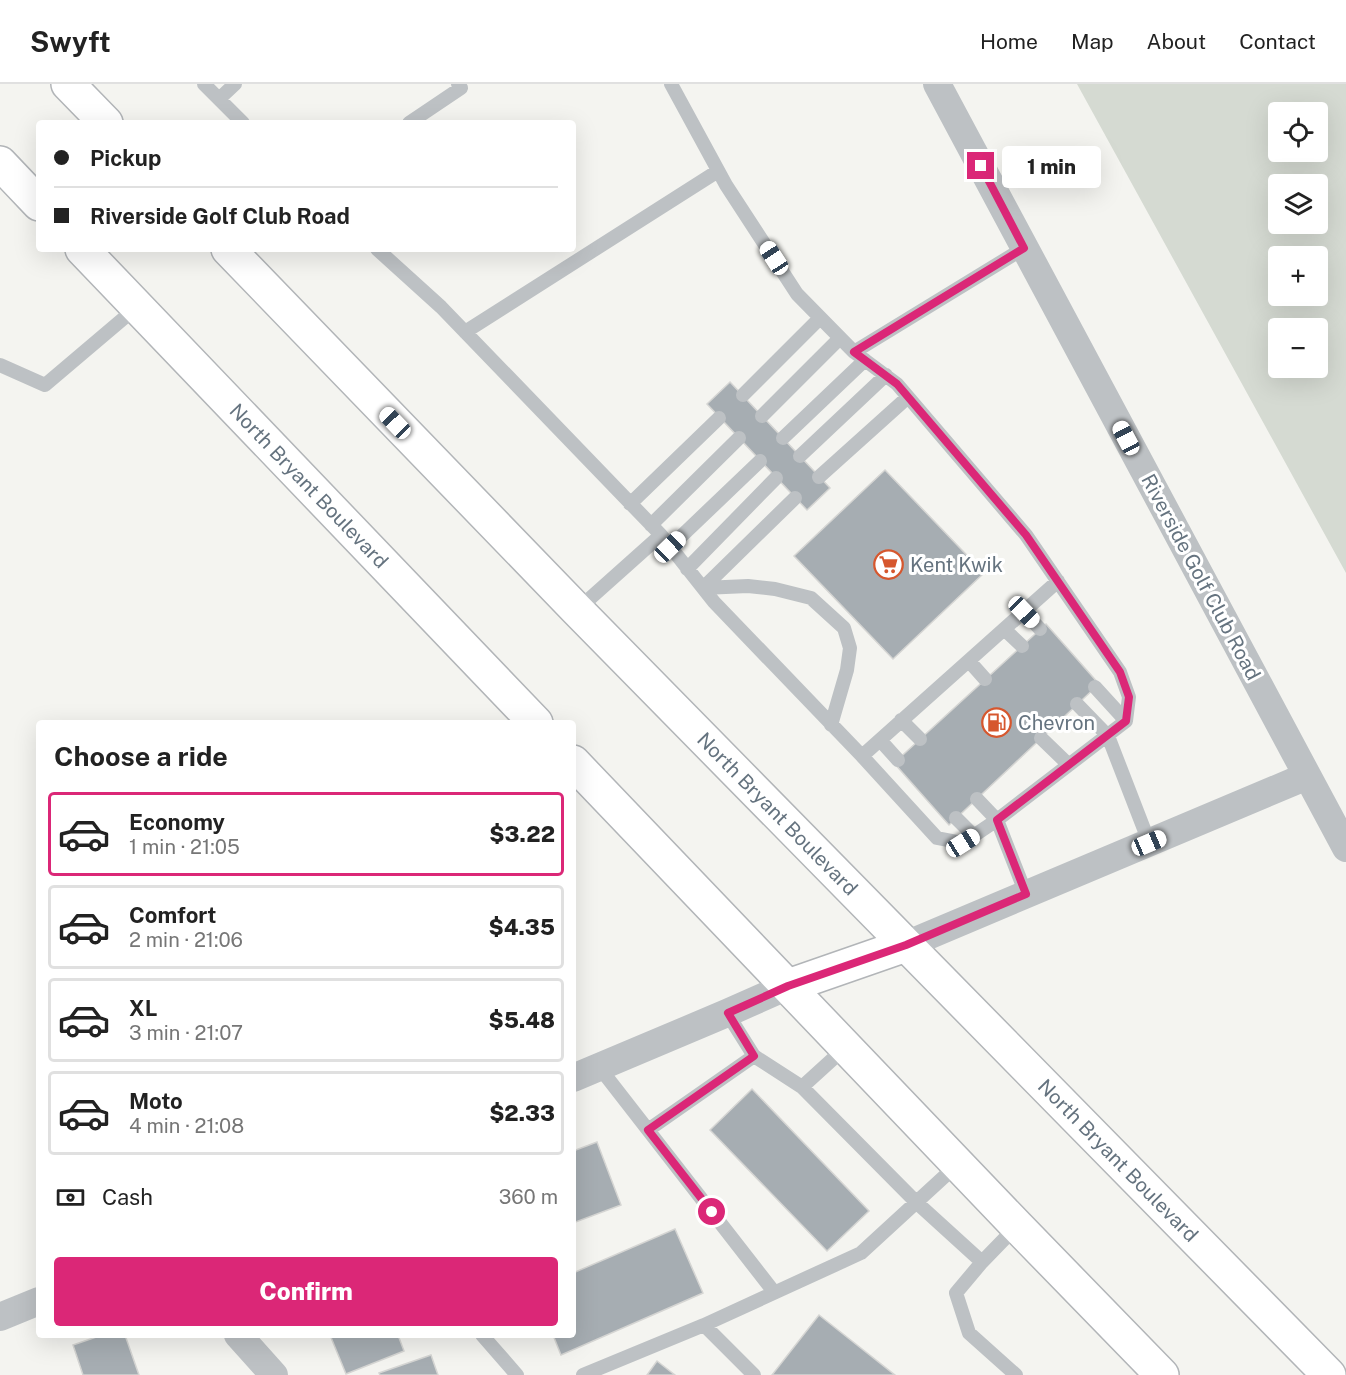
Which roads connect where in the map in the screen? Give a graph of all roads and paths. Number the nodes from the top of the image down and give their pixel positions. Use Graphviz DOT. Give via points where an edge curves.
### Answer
graph roads {
  1 [pos="68,84"];
  2 [pos="204,84"];
  3 [pos="234,84"];
  4 [pos="671,84"];
  5 [pos="937,84"];
  6 [pos="463,85"];
  7 [pos="219,99"];
  8 [pos="103,120"];
  9 [pos="240,120"];
  10 [pos="413,120"];
  11 [pos="0,163"];
  12 [pos="718,171"];
  13 [pos="36,201"];
  14 [pos="1024,248"];
  15 [pos="85,252"];
  16 [pos="232,252"];
  17 [pos="380,252"];
  18 [pos="137,307"];
  19 [pos="820,318"];
  20 [pos="465,332"];
  21 [pos="840,338"];
  22 [pos="859,356"];
  23 [pos="0,365"];
  24 [pos="886,375"];
  25 [pos="742,395"];
  26 [pos="908,397"];
  27 [pos="762,417"];
  28 [pos="719,418"];
  29 [pos="739,438"];
  30 [pos="783,438"];
  31 [pos="800,456"];
  32 [pos="759,461"];
  33 [pos="819,477"];
  34 [pos="776,478"];
  35 [pos="795,498"];
  36 [pos="630,504"];
  37 [pos="656,530"];
  38 [pos="670,547"];
  39 [pos="687,569"];
  40 [pos="1058,581"];
  41 [pos="703,588"];
  42 [pos="577,610"];
  43 [pos="1024,612"];
  44 [pos="1005,629"];
  45 [pos="1040,629"];
  46 [pos="1022,646"];
  47 [pos="969,661"];
  48 [pos="985,679"];
  49 [pos="1095,687"];
  50 [pos="1077,704"];
  51 [pos="533,720"];
  52 [pos="901,720"];
  53 [pos="1126,721"];
  54 [pos="831,724"];
  55 [pos="1108,736"];
  56 [pos="1041,738"];
  57 [pos="920,739"];
  58 [pos="880,740"];
  59 [pos="862,756"];
  60 [pos="898,760"];
  61 [pos="576,765"];
  62 [pos="1070,765"];
  63 [pos="1307,776"];
  64 [pos="977,799"];
  65 [pos="956,818"];
  66 [pos="997,820"];
  67 [pos="974,836"];
  68 [pos="1149,843"];
  69 [pos="1346,848"];
  70 [pos="1026,894"];
  71 [pos="906,945"];
  72 [pos="788,986"];
  73 [pos="728,1013"];
  74 [pos="846,1047"];
  75 [pos="754,1056"];
  76 [pos="599,1067"];
  77 [pos="576,1077"];
  78 [pos="802,1087"];
  79 [pos="648,1130"];
  80 [pos="958,1164"];
  81 [pos="916,1202"];
  82 [pos="1017,1226"];
  83 [pos="982,1262"];
  84 [pos="774,1292"];
  85 [pos="36,1302"];
  86 [pos="0,1317"];
  87 [pos="704,1325"];
  88 [pos="241,1338"];
  89 [pos="485,1338"];
  90 [pos="274,1375"];
  91 [pos="517,1375"];
  92 [pos="583,1375"];
  93 [pos="754,1375"];
  94 [pos="1016,1375"];
  95 [pos="1162,1375"];
  96 [pos="1329,1375"];
  1 -- 8 [label="highway"];
  2 -- 7 [label="lane"];
  3 -- 7 [label="lane"];
  4 -- 12 [label="lane"];
  5 -- 14 [label="street, Riverside Golf Club Road"];
  6 -- 10 [label="lane"];
  7 -- 9 [label="lane"];
  11 -- 13 [label="highway"];
  12 -- 19 [label="lane" via="797,294"];
  12 -- 20 [label="lane"];
  14 -- 22 [label="lane"];
  14 -- 63 [label="street, Riverside Golf Club Road"];
  15 -- 18 [label="highway, North Bryant Boulevard"];
  16 -- 42 [label="highway, North Bryant Boulevard"];
  17 -- 20 [label="lane"];
  18 -- 23 [label="lane" via="45,385"];
  18 -- 51 [label="highway, North Bryant Boulevard"];
  19 -- 21 [label="lane"];
  19 -- 25 [label="lane"];
  20 -- 36 [label="lane"];
  21 -- 22 [label="lane"];
  21 -- 27 [label="lane"];
  22 -- 24 [label="lane"];
  22 -- 30 [label="lane"];
  24 -- 26 [label="lane"];
  24 -- 31 [label="lane"];
  26 -- 33 [label="lane"];
  26 -- 40 [label="lane" via="1026,535"];
  28 -- 36 [label="lane"];
  29 -- 37 [label="lane"];
  32 -- 38 [label="lane"];
  34 -- 39 [label="lane"];
  35 -- 41 [label="lane"];
  36 -- 37 [label="lane"];
  37 -- 38 [label="lane"];
  37 -- 42 [label="lane"];
  38 -- 39 [label="lane"];
  39 -- 41 [label="lane"];
  40 -- 43 [label="lane"];
  40 -- 53 [label="lane" via="1120,672 1129,697"];
  41 -- 54 [label="lane"];
  41 -- 54 [label="lane" via="748,586 811,598 844,628 850,648 848,670"];
  42 -- 71 [label="highway, North Bryant Boulevard"];
  43 -- 44 [label="lane"];
  43 -- 45 [label="lane"];
  44 -- 46 [label="lane"];
  44 -- 47 [label="lane"];
  47 -- 48 [label="lane"];
  47 -- 52 [label="lane"];
  49 -- 53 [label="lane"];
  50 -- 55 [label="lane"];
  52 -- 57 [label="lane"];
  52 -- 58 [label="lane"];
  53 -- 55 [label="lane"];
  54 -- 59 [label="lane"];
  55 -- 62 [label="lane"];
  55 -- 68 [label="lane"];
  56 -- 62 [label="lane"];
  58 -- 59 [label="lane"];
  58 -- 60 [label="lane"];
  59 -- 67 [label="lane" via="937,838 963,843"];
  61 -- 72 [label="highway"];
  62 -- 66 [label="lane"];
  63 -- 68 [label="street"];
  63 -- 69 [label="street, Riverside Golf Club Road"];
  64 -- 66 [label="lane"];
  65 -- 67 [label="lane"];
  66 -- 67 [label="lane"];
  66 -- 70 [label="lane"];
  68 -- 70 [label="street"];
  70 -- 71 [label="street"];
  71 -- 72 [label="highway"];
  71 -- 96 [label="highway, North Bryant Boulevard"];
  72 -- 73 [label="street"];
  72 -- 74 [label="highway"];
  73 -- 75 [label="lane"];
  73 -- 76 [label="street"];
  74 -- 78 [label="lane"];
  74 -- 80 [label="highway"];
  75 -- 78 [label="lane"];
  75 -- 79 [label="lane"];
  76 -- 77 [label="street"];
  76 -- 79 [label="lane"];
  78 -- 81 [label="lane"];
  79 -- 84 [label="lane"];
  80 -- 81 [label="lane"];
  80 -- 82 [label="highway"];
  81 -- 83 [label="lane"];
  81 -- 84 [label="lane" via="861,1253"];
  82 -- 83 [label="lane"];
  82 -- 95 [label="highway"];
  83 -- 94 [label="lane" via="956,1293 969,1333"];
  84 -- 87 [label="lane"];
  85 -- 86 [label="street"];
  87 -- 92 [label="lane"];
  87 -- 93 [label="lane"];
  88 -- 90 [label="street"];
  89 -- 91 [label="lane"];
}
